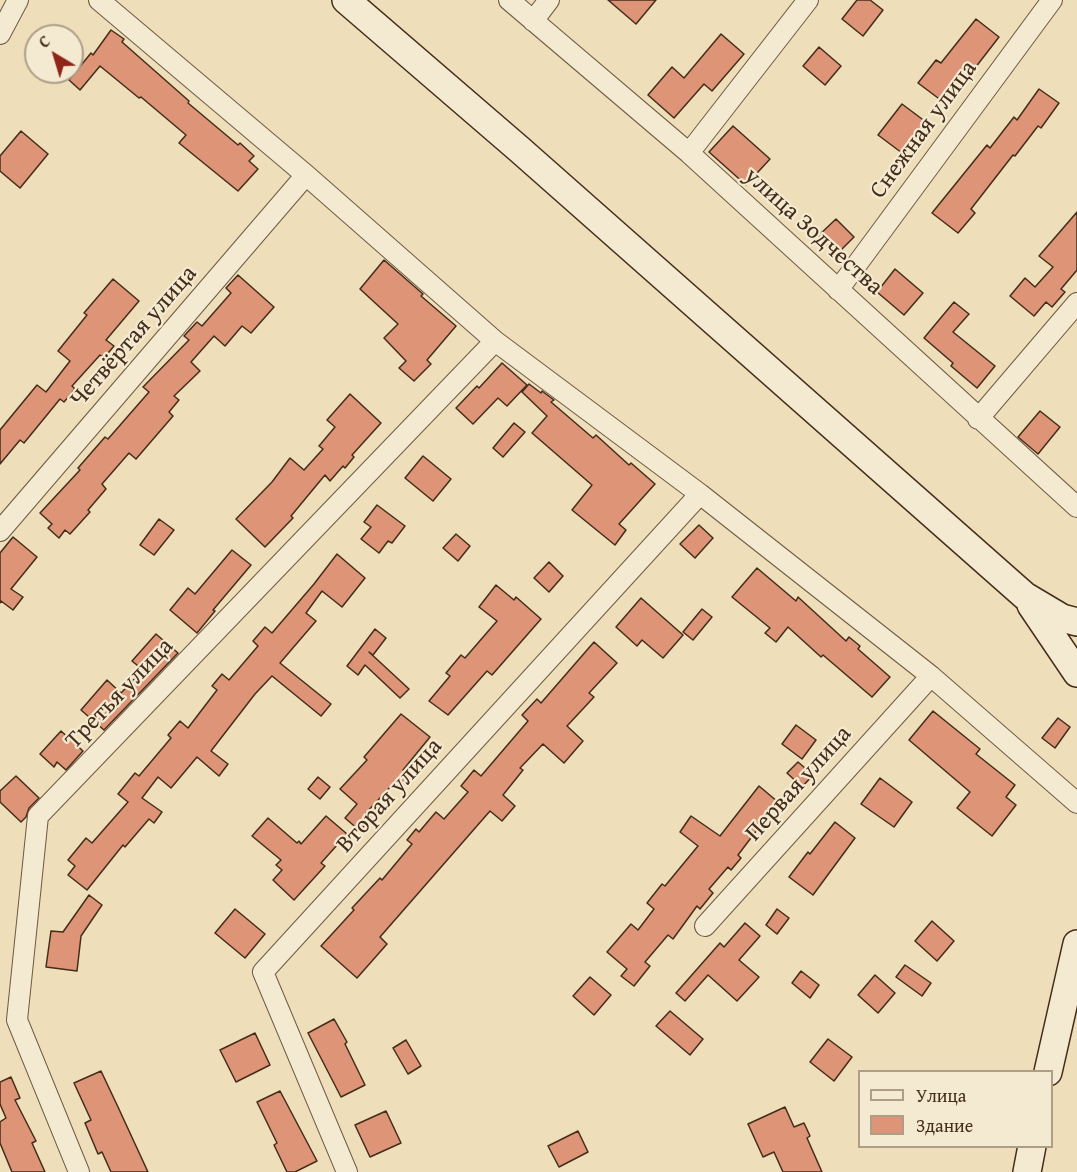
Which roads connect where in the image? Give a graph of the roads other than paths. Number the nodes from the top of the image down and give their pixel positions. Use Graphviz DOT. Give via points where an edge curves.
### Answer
graph roads {
  1 [pos="18,0"];
  2 [pos="99,0"];
  3 [pos="346,0"];
  4 [pos="509,0"];
  5 [pos="549,0"];
  6 [pos="808,0"];
  7 [pos="1052,0"];
  8 [pos="533,21"];
  9 [pos="0,34"];
  10 [pos="689,153"];
  11 [pos="306,175"];
  12 [pos="838,290"];
  13 [pos="1077,303"];
  14 [pos="495,341"];
  15 [pos="978,418"];
  16 [pos="700,494"];
  17 [pos="1077,507"];
  18 [pos="0,531"];
  19 [pos="1024,596"];
  20 [pos="1077,622"];
  21 [pos="1077,673"];
  22 [pos="931,676"];
  23 [pos="1077,803"];
  24 [pos="705,926"];
  25 [pos="1077,944"];
  26 [pos="1048,1070"];
  27 [pos="1032,1148"];
  28 [pos="79,1172"];
  29 [pos="347,1172"];
  30 [pos="1027,1172"];
  1 -- 9 [label="street"];
  2 -- 11 [label="street"];
  3 -- 19 [label="main road"];
  4 -- 8 [label="street, улица Зодчества"];
  5 -- 8 [label="street"];
  6 -- 10 [label="street"];
  7 -- 12 [label="street, Снежная улица"];
  8 -- 10 [label="street, улица Зодчества"];
  10 -- 12 [label="street, улица Зодчества"];
  11 -- 14 [label="street"];
  11 -- 18 [label="street, Четвёртая улица"];
  12 -- 15 [label="street, улица Зодчества"];
  13 -- 15 [label="street"];
  14 -- 16 [label="street"];
  14 -- 28 [label="street, Третья улица" via="38,816 16,1020"];
  15 -- 17 [label="street, улица Зодчества"];
  16 -- 22 [label="street"];
  16 -- 29 [label="street, Вторая улица" via="263,972"];
  19 -- 20 [label="main road" via="1062,618"];
  19 -- 21 [label="main road"];
  22 -- 23 [label="street"];
  22 -- 24 [label="street, Первая улица"];
  25 -- 26 [label="main road"];
  27 -- 30 [label="main road"];
}
